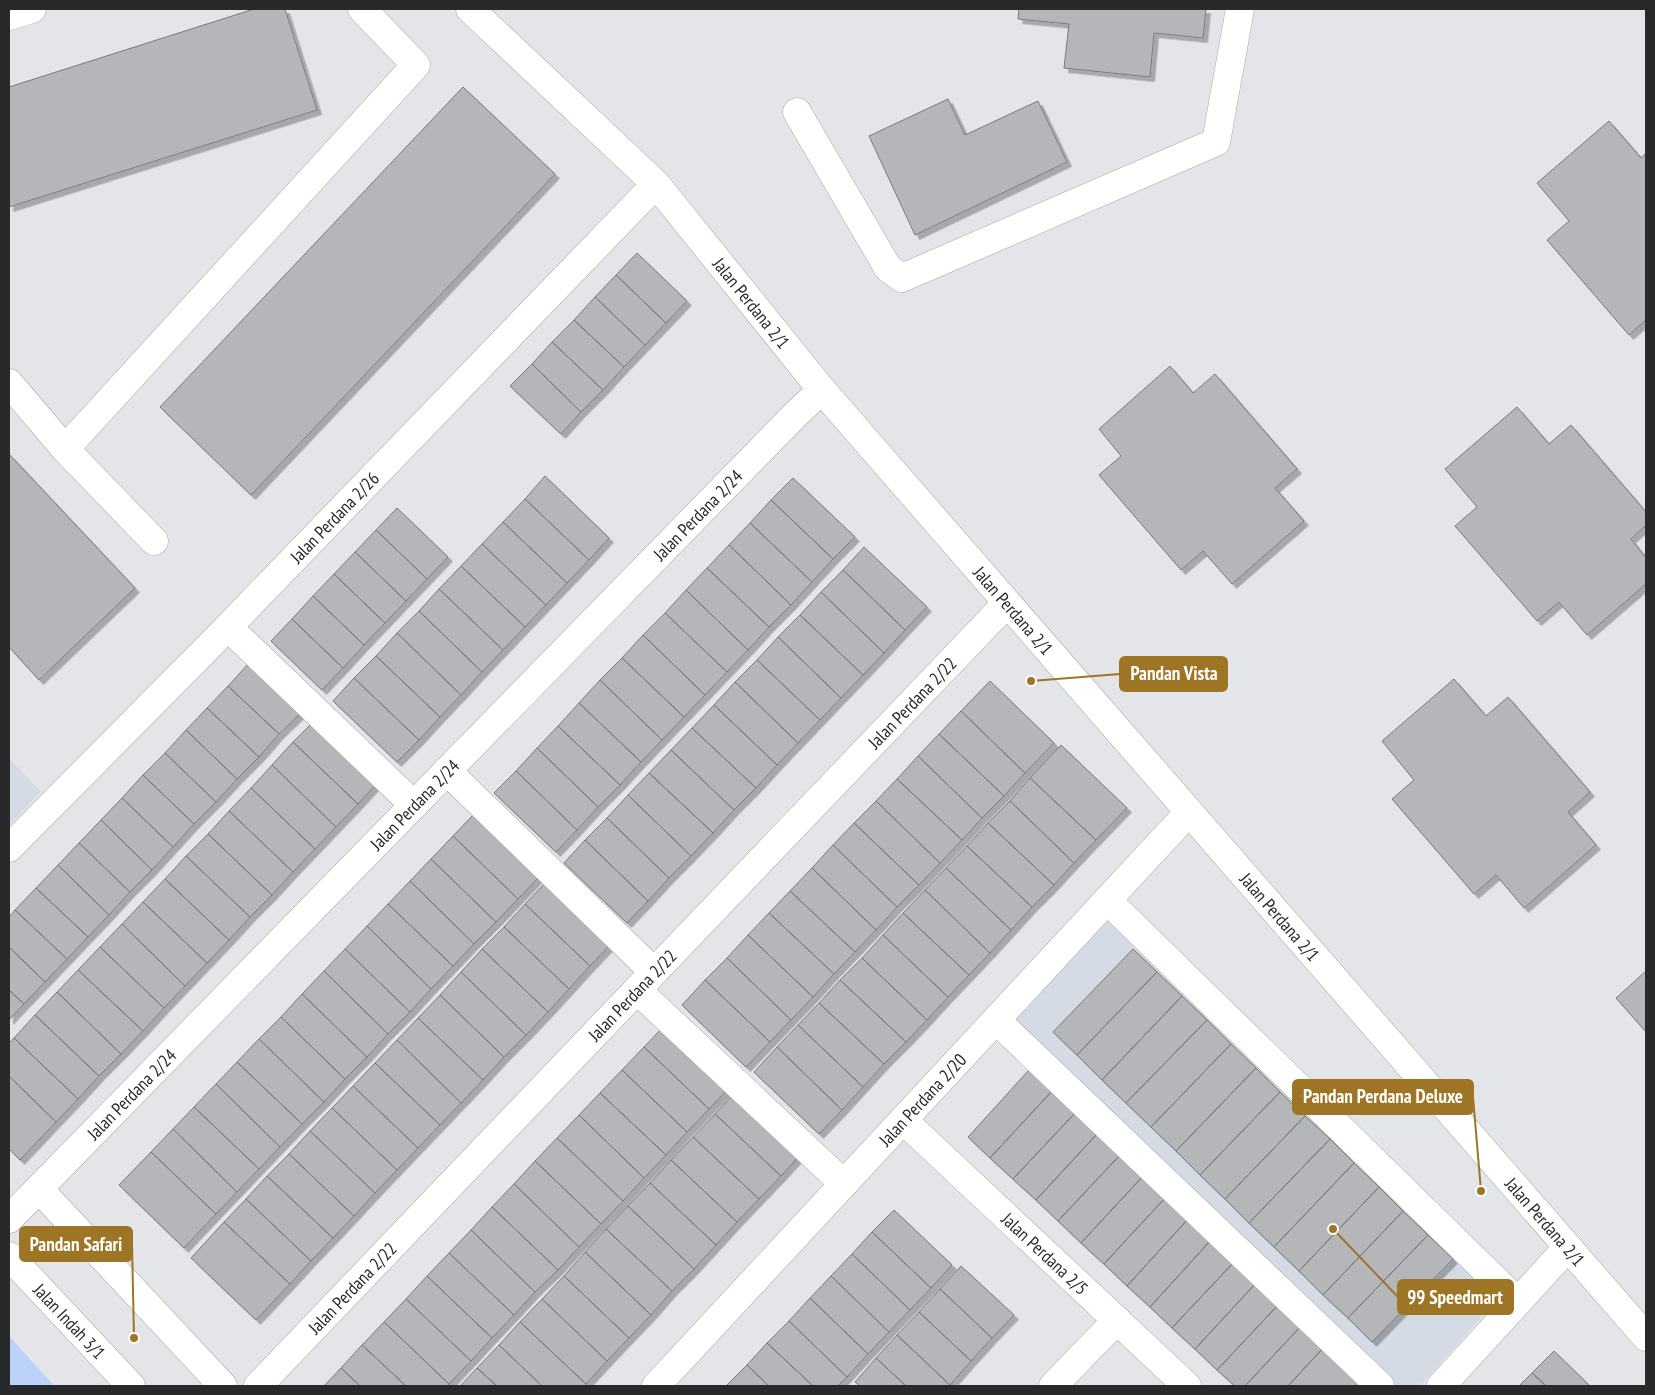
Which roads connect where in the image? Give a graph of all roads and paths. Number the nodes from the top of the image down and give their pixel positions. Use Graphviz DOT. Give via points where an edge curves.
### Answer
graph roads {
  1 [pos="32,9"];
  2 [pos="362,9"];
  3 [pos="470,9"];
  4 [pos="1240,9"];
  5 [pos="9,16"];
  6 [pos="797,112"];
  7 [pos="656,184"];
  8 [pos="9,383"];
  9 [pos="822,390"];
  10 [pos="65,449"];
  11 [pos="154,541"];
  12 [pos="1007,602"];
  13 [pos="228,627"];
  14 [pos="447,771"];
  15 [pos="414,805"];
  16 [pos="1189,812"];
  17 [pos="11,840"];
  18 [pos="1107,900"];
  19 [pos="645,981"];
  20 [pos="996,1020"];
  21 [pos="903,1120"];
  22 [pos="844,1184"];
  23 [pos="39,1189"];
  24 [pos="9,1219"];
  25 [pos="1568,1247"];
  26 [pos="9,1256"];
  27 [pos="1518,1302"];
  28 [pos="1117,1320"];
  29 [pos="1646,1337"];
  30 [pos="131,1386"];
  31 [pos="223,1386"];
  32 [pos="258,1386"];
  33 [pos="656,1386"];
  34 [pos="1053,1386"];
  35 [pos="1187,1386"];
  36 [pos="1380,1386"];
  37 [pos="1441,1386"];
  1 -- 5 [label="street"];
  2 -- 10 [label="street" via="416,65"];
  3 -- 7 [label="street, Jalan Perdana 2/1"];
  4 -- 6 [label="street" via="1216,142 902,278 888,268"];
  7 -- 9 [label="street, Jalan Perdana 2/1"];
  7 -- 13 [label="street, Jalan Perdana 2/26"];
  8 -- 10 [label="street"];
  9 -- 12 [label="street, Jalan Perdana 2/1"];
  9 -- 14 [label="street, Jalan Perdana 2/24"];
  10 -- 11 [label="street"];
  12 -- 16 [label="street, Jalan Perdana 2/1"];
  12 -- 19 [label="street, Jalan Perdana 2/22"];
  13 -- 15 [label="street"];
  13 -- 17 [label="street, Jalan Perdana 2/26"];
  14 -- 15 [label="street, Jalan Perdana 2/24"];
  14 -- 19 [label="street"];
  15 -- 23 [label="street, Jalan Perdana 2/24"];
  16 -- 18 [label="street, Jalan Perdana 2/20"];
  16 -- 25 [label="street, Jalan Perdana 2/1"];
  18 -- 20 [label="street, Jalan Perdana 2/20"];
  18 -- 27 [label="street"];
  19 -- 22 [label="street"];
  19 -- 32 [label="street, Jalan Perdana 2/22"];
  20 -- 21 [label="street, Jalan Perdana 2/20"];
  20 -- 36 [label="street"];
  21 -- 22 [label="street, Jalan Perdana 2/20"];
  21 -- 28 [label="street, Jalan Perdana 2/5"];
  22 -- 33 [label="street, Jalan Perdana 2/20"];
  23 -- 24 [label="street, Jalan Perdana 2/24"];
  23 -- 31 [label="street"];
  25 -- 27 [label="street"];
  25 -- 29 [label="street, Jalan Perdana 2/1"];
  26 -- 30 [label="street, Jalan Indah 3/1"];
  27 -- 37 [label="street"];
  28 -- 34 [label="street"];
  28 -- 35 [label="street, Jalan Perdana 2/5"];
}
